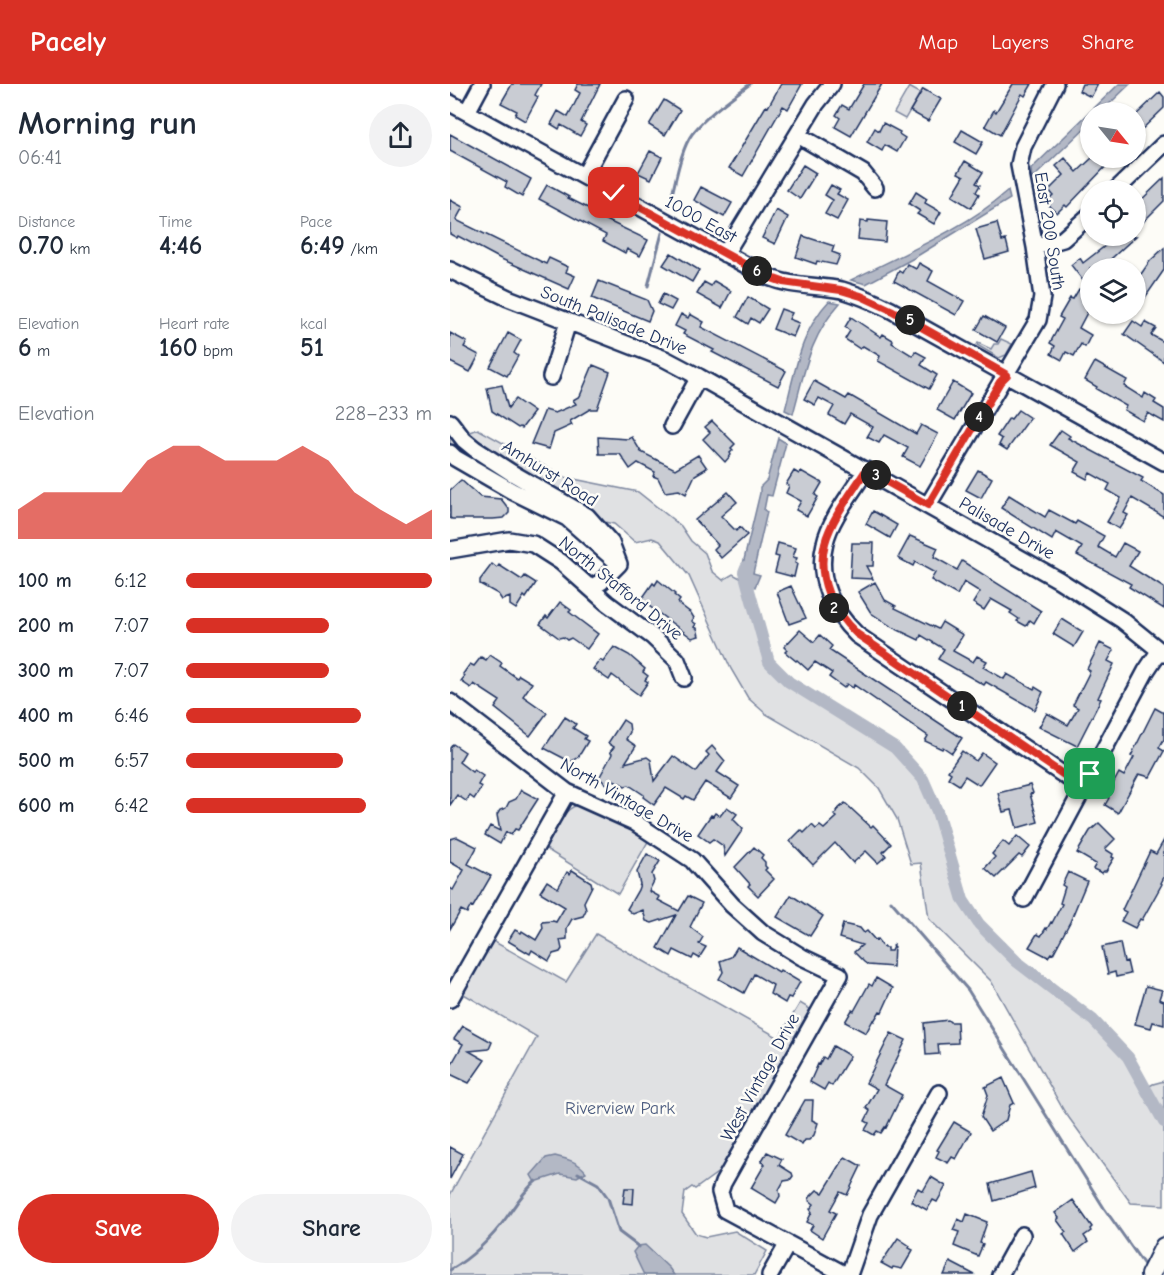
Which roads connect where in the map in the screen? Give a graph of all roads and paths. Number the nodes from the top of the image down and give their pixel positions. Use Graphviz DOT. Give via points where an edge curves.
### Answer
graph roads {
  1 [pos="482,84"];
  2 [pos="832,84"];
  3 [pos="1055,84"];
  4 [pos="626,99"];
  5 [pos="450,103"];
  6 [pos="467,112"];
  7 [pos="798,135"];
  8 [pos="1164,144"];
  9 [pos="584,176"];
  10 [pos="1126,180"];
  11 [pos="875,188"];
  12 [pos="1080,224"];
  13 [pos="1035,247"];
  14 [pos="725,254"];
  15 [pos="450,270"];
  16 [pos="568,322"];
  17 [pos="1007,375"];
  18 [pos="699,376"];
  19 [pos="551,377"];
  20 [pos="450,422"];
  21 [pos="786,425"];
  22 [pos="672,426"];
  23 [pos="450,453"];
  24 [pos="1164,462"];
  25 [pos="866,470"];
  26 [pos="928,505"];
  27 [pos="450,550"];
  28 [pos="619,564"];
  29 [pos="590,588"];
  30 [pos="1162,652"];
  31 [pos="684,678"];
  32 [pos="450,702"];
  33 [pos="1083,788"];
  34 [pos="567,792"];
  35 [pos="1024,899"];
  36 [pos="840,975"];
  37 [pos="450,999"];
  38 [pos="939,1093"];
  39 [pos="1022,1235"];
  40 [pos="787,1245"];
  41 [pos="1164,1247"];
  42 [pos="770,1275"];
  43 [pos="848,1275"];
  44 [pos="1000,1275"];
  45 [pos="1150,1275"];
  1 -- 6 [label="street"];
  2 -- 7 [label="street"];
  3 -- 13 [label="street, East 200 South" via="1020,157 1020,176"];
  4 -- 9 [label="street"];
  5 -- 6 [label="street, 1000 East"];
  6 -- 9 [label="street, 1000 East"];
  7 -- 11 [label="street" via="862,173"];
  7 -- 14 [label="street"];
  8 -- 10 [label="street"];
  9 -- 14 [label="street, 1000 East"];
  12 -- 13 [label="street" via="1063,239"];
  13 -- 17 [label="street, East 200 South" via="1041,308"];
  14 -- 17 [label="street, 1000 East" via="774,280 861,296"];
  15 -- 16 [label="street, South Palisade Drive"];
  16 -- 18 [label="street, South Palisade Drive"];
  16 -- 19 [label="street"];
  17 -- 24 [label="street, 1000 East"];
  17 -- 26 [label="street, East 200 South"];
  18 -- 21 [label="street, South Palisade Drive"];
  18 -- 22 [label="street"];
  20 -- 28 [label="street, Amhurst Road" via="475,449 587,516 611,543"];
  21 -- 25 [label="street, Palisade Drive"];
  23 -- 28 [label="street" via="512,491 567,518"];
  25 -- 26 [label="street, Palisade Drive"];
  25 -- 33 [label="street" via="825,542 825,584 838,615 857,634"];
  26 -- 30 [label="street, Palisade Drive" via="1087,597"];
  27 -- 29 [label="street, North Stafford Drive" via="509,540 533,544 561,561"];
  28 -- 29 [label="street"];
  29 -- 31 [label="street, North Stafford Drive" via="653,637 677,660"];
  30 -- 33 [label="street" via="1146,671"];
  32 -- 34 [label="street, North Vintage Drive"];
  33 -- 35 [label="street"];
  34 -- 36 [label="street, North Vintage Drive" via="634,822 668,843 692,860 763,933"];
  34 -- 37 [label="street"];
  36 -- 40 [label="street, West Vintage Drive" via="720,1192 724,1210"];
  38 -- 43 [label="street" via="870,1215"];
  39 -- 44 [label="street"];
  40 -- 42 [label="street"];
  40 -- 43 [label="street"];
  41 -- 45 [label="main road"];
}
